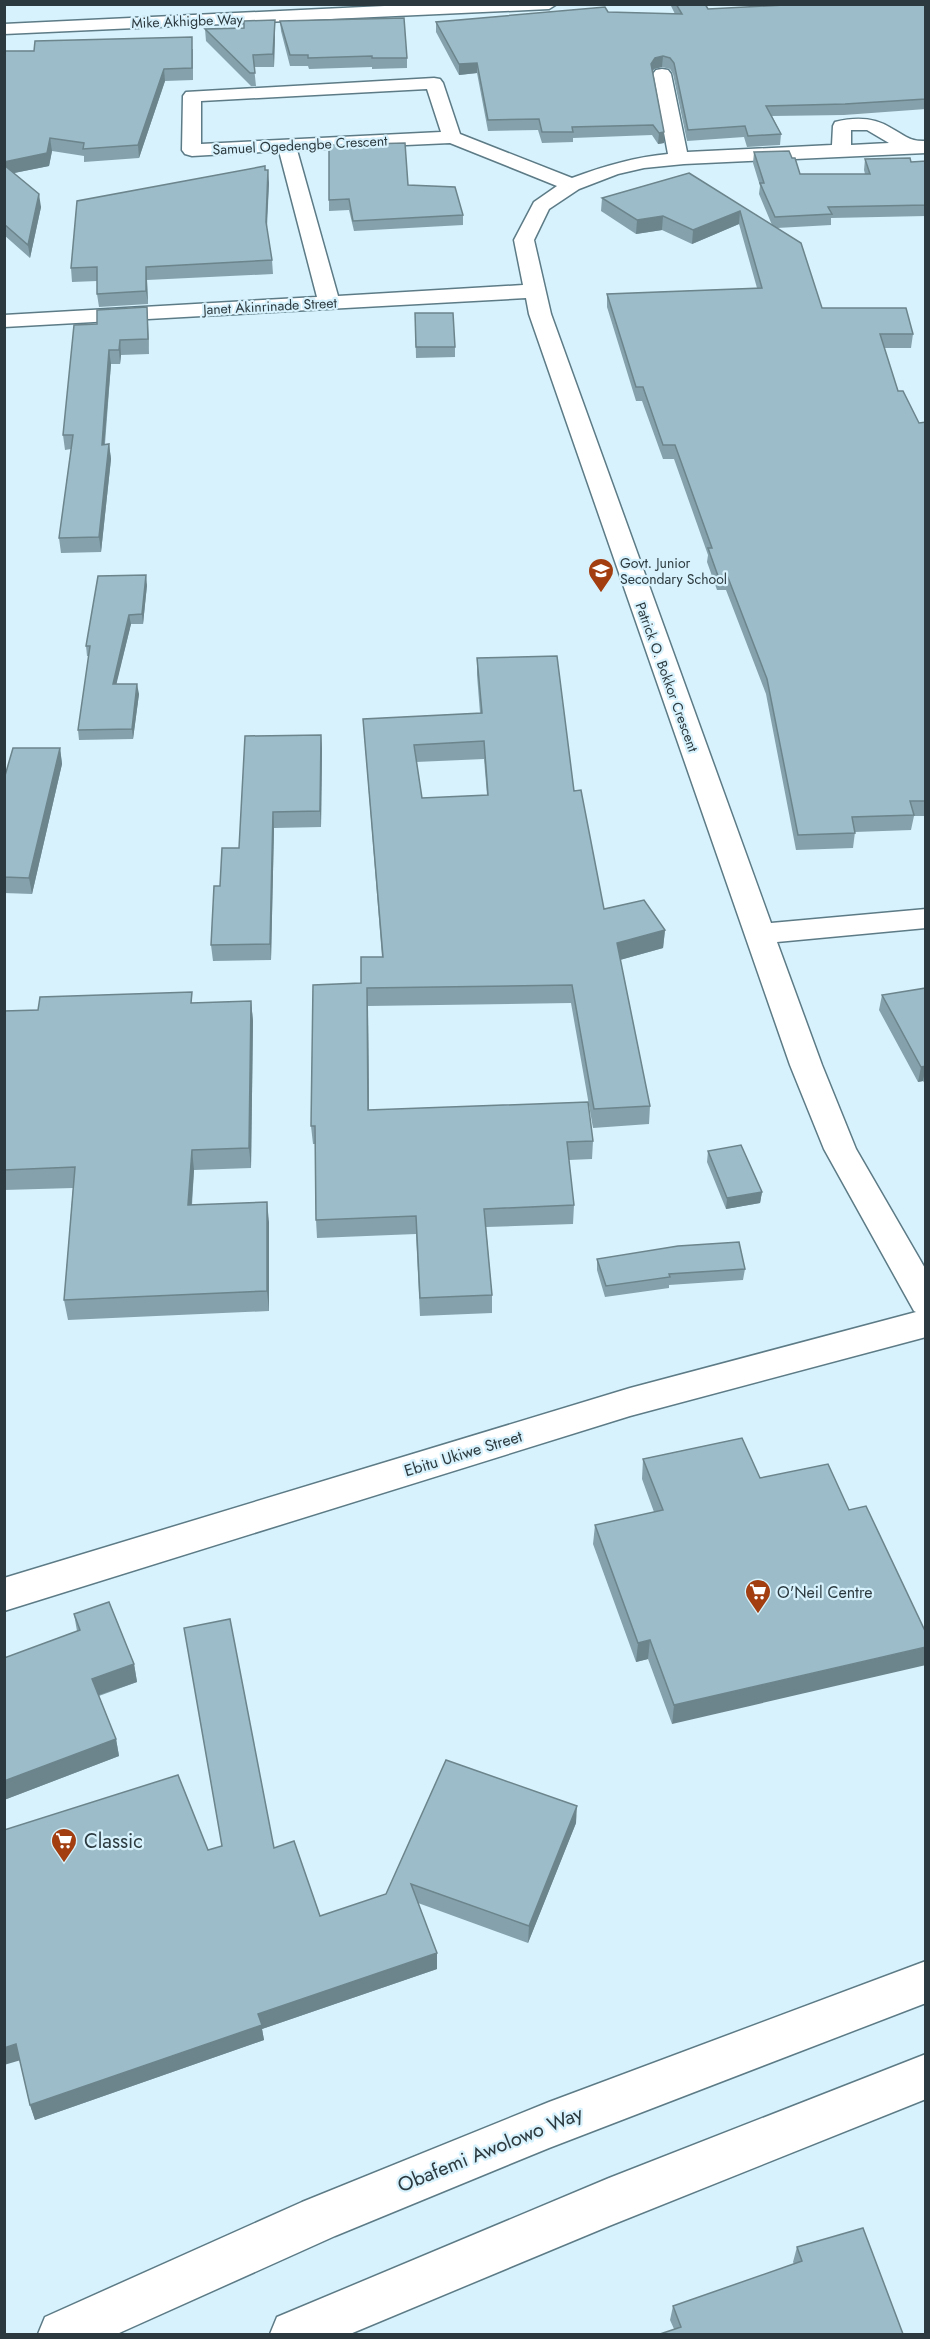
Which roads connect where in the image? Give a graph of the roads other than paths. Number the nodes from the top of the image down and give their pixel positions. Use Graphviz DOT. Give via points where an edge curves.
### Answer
graph roads {
  1 [pos="346,4"];
  2 [pos="549,4"];
  3 [pos="207,8"];
  4 [pos="4,20"];
  5 [pos="4,29"];
  6 [pos="662,74"];
  7 [pos="452,137"];
  8 [pos="285,146"];
  9 [pos="917,147"];
  10 [pos="680,159"];
  11 [pos="572,185"];
  12 [pos="535,291"];
  13 [pos="329,302"];
  14 [pos="4,321"];
  15 [pos="926,918"];
  16 [pos="759,934"];
  17 [pos="926,1302"];
  18 [pos="926,1323"];
  19 [pos="4,1595"];
  20 [pos="926,1982"];
  21 [pos="926,2076"];
  22 [pos="62,2334"];
  23 [pos="294,2334"];
  1 -- 3 [label="street, Mike Akhigbe Way"];
  2 -- 5 [label="street, Mike Akhigbe Way"];
  3 -- 4 [label="street, Mike Akhigbe Way"];
  6 -- 10 [label="street"];
  7 -- 8 [label="street, Samuel Ogedengbe Crescent"];
  7 -- 8 [label="street, Samuel Ogedengbe Crescent" via="434,83 192,96 192,150"];
  7 -- 11 [label="street"];
  8 -- 13 [label="street"];
  9 -- 10 [label="street, Patrick O. Bokkor Crescent"];
  10 -- 11 [label="street, Patrick O. Bokkor Crescent" via="644,162"];
  11 -- 12 [label="street, Patrick O. Bokkor Crescent" via="541,207 525,240"];
  12 -- 13 [label="street, Janet Akinrinade Street"];
  12 -- 16 [label="street, Patrick O. Bokkor Crescent"];
  13 -- 14 [label="street, Janet Akinrinade Street"];
  15 -- 16 [label="street"];
  16 -- 17 [label="street, Patrick O. Bokkor Crescent" via="840,1149"];
  18 -- 19 [label="street, Ebitu Ukiwe Street" via="630,1402"];
  20 -- 22 [label="street, Obafemi Awolowo Way" via="505,2143 319,2219"];
  21 -- 23 [label="street" via="707,2161"];
}
